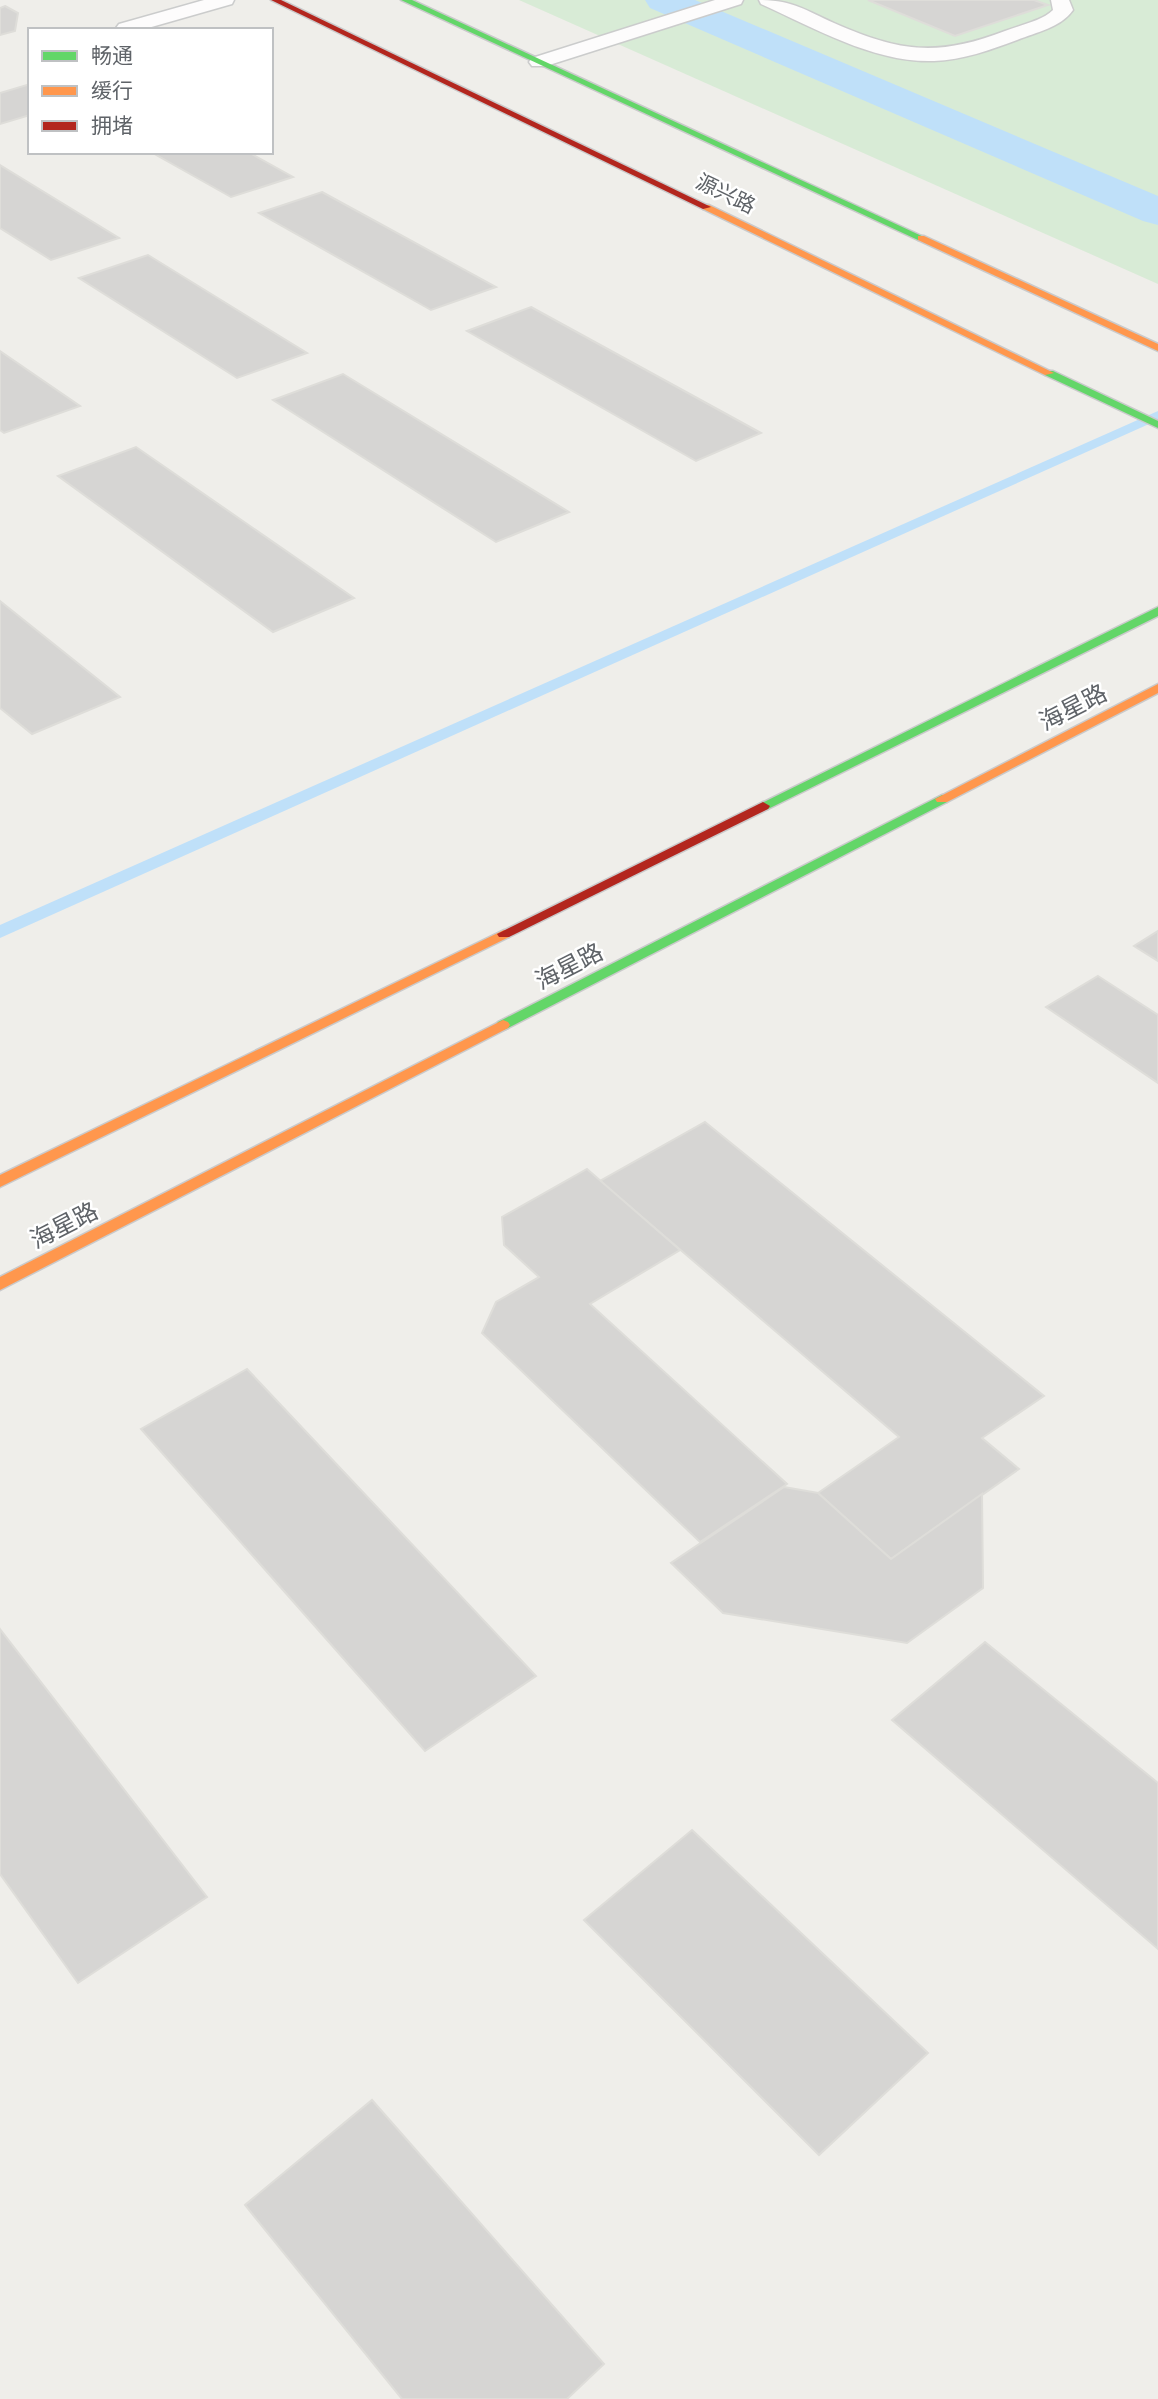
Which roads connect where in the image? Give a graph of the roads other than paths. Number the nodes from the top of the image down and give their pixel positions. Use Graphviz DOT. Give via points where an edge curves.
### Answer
graph roads {
  1 [pos="225,0"];
  2 [pos="275,0"];
  3 [pos="405,0"];
  4 [pos="734,0"];
  5 [pos="768,0"];
  6 [pos="1060,0"];
  7 [pos="126,28"];
  8 [pos="539,62"];
  9 [pos="1158,348"];
  10 [pos="1158,425"];
  11 [pos="1158,611"];
  12 [pos="1158,688"];
  13 [pos="0,1182"];
  14 [pos="0,1284"];
  1 -- 7 [label="lane"];
  2 -- 10 [label="main road, 源兴路"];
  3 -- 8 [label="main road, 源兴路"];
  4 -- 8 [label="lane"];
  5 -- 6 [label="lane" via="879,46 914,55 970,49 1047,22 1063,10"];
  8 -- 9 [label="main road, 源兴路"];
  11 -- 13 [label="main road, 海星路"];
  12 -- 14 [label="main road, 海星路"];
}
